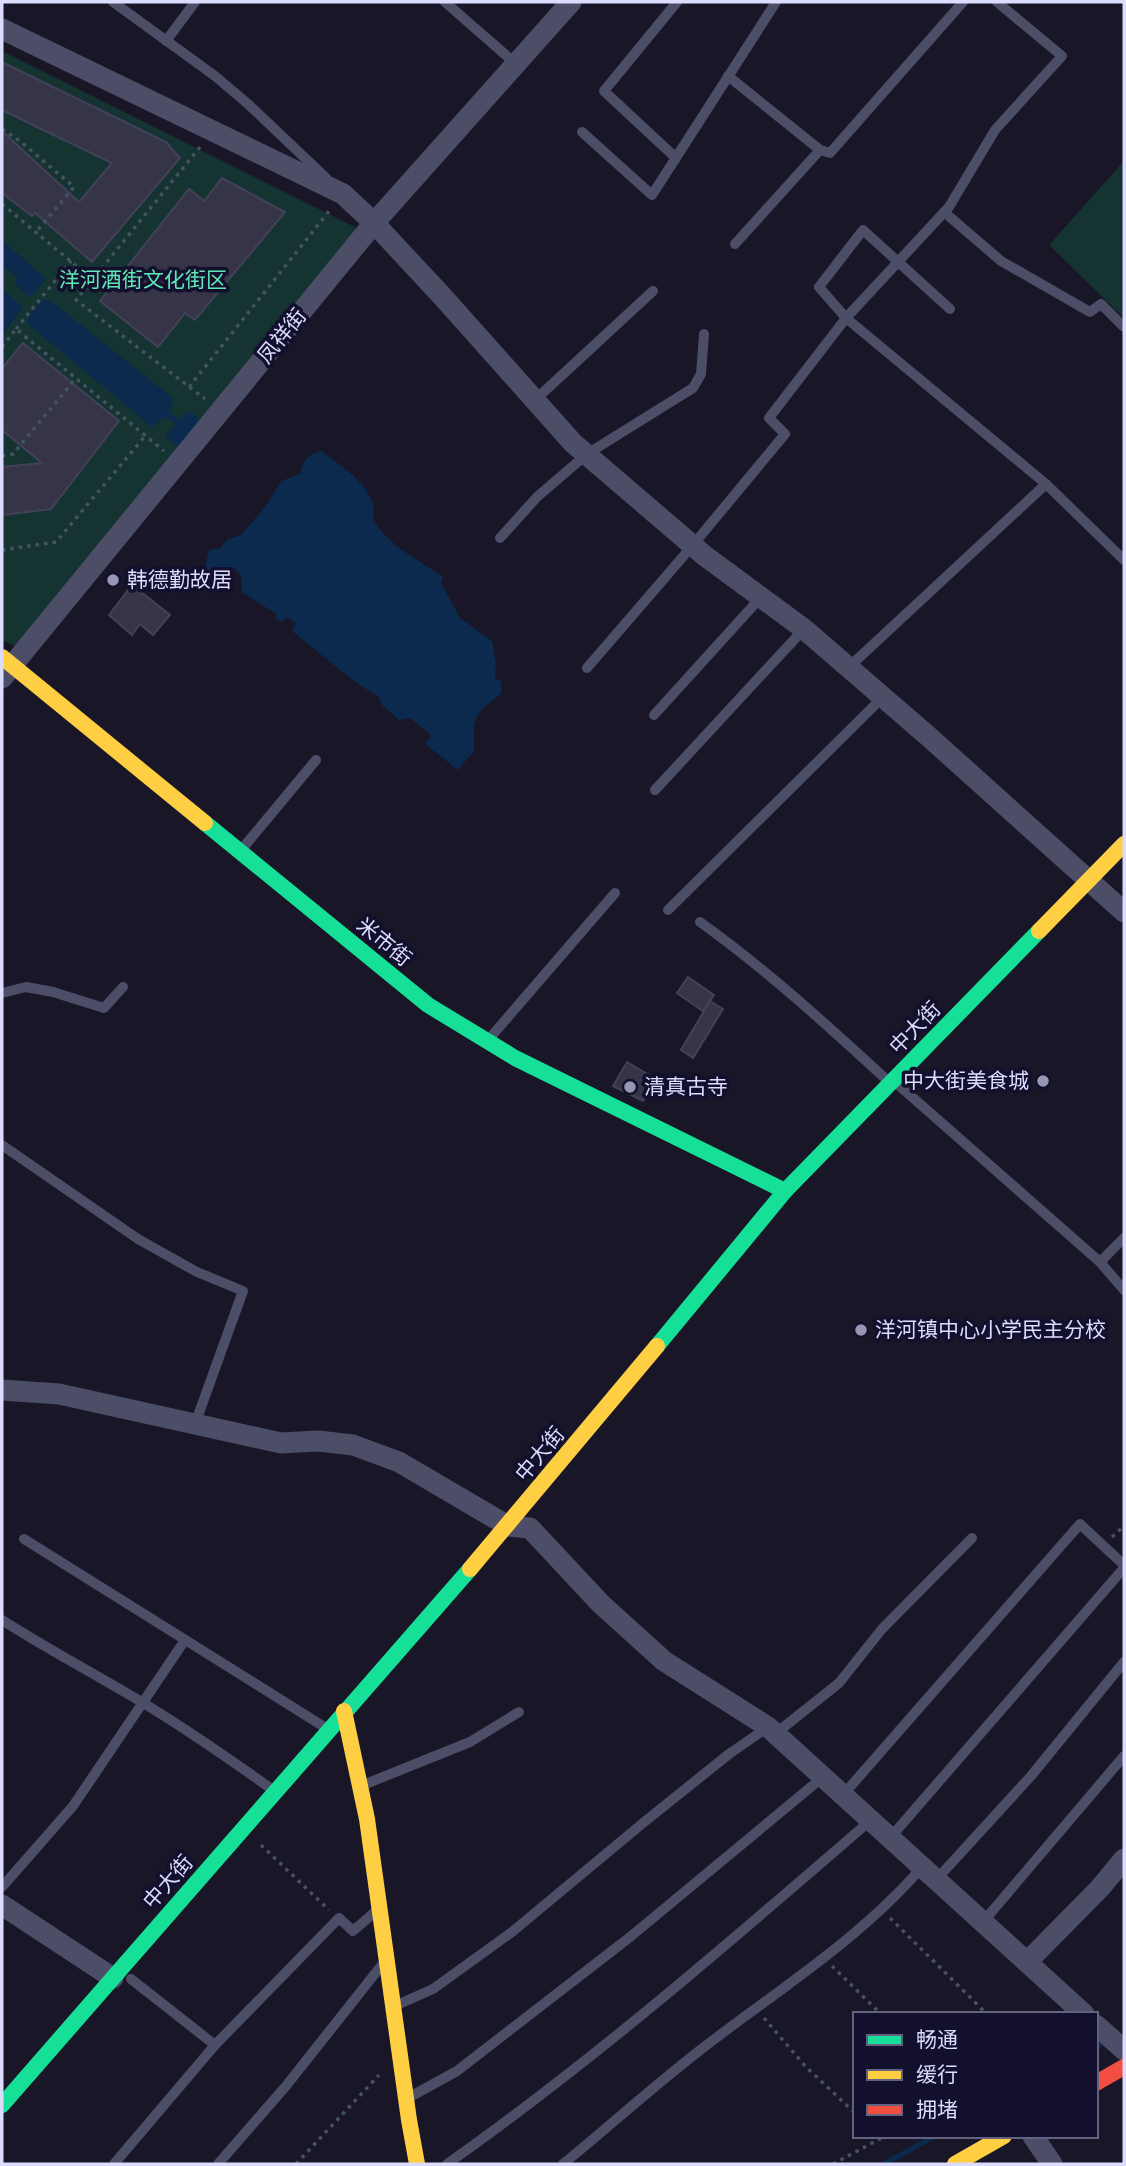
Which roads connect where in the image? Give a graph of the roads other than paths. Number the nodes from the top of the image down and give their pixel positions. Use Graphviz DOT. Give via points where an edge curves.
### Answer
graph roads {
  1 [pos="113,2"];
  2 [pos="195,2"];
  3 [pos="445,2"];
  4 [pos="677,2"];
  5 [pos="776,2"];
  6 [pos="963,2"];
  7 [pos="997,2"];
  8 [pos="562,7"];
  9 [pos="2,29"];
  10 [pos="166,41"];
  11 [pos="516,64"];
  12 [pos="728,76"];
  13 [pos="582,132"];
  14 [pos="820,150"];
  15 [pos="676,158"];
  16 [pos="944,212"];
  17 [pos="374,223"];
  18 [pos="735,244"];
  19 [pos="899,261"];
  20 [pos="653,291"];
  21 [pos="950,309"];
  22 [pos="846,318"];
  23 [pos="1124,327"];
  24 [pos="704,334"];
  25 [pos="535,400"];
  26 [pos="587,454"];
  27 [pos="1046,484"];
  28 [pos="499,538"];
  29 [pos="693,545"];
  30 [pos="1124,560"];
  31 [pos="761,597"];
  32 [pos="804,629"];
  33 [pos="5,666"];
  34 [pos="849,667"];
  35 [pos="587,668"];
  36 [pos="883,696"];
  37 [pos="654,715"];
  38 [pos="316,760"];
  39 [pos="655,790"];
  40 [pos="1124,844"];
  41 [pos="240,852"];
  42 [pos="1089,880"];
  43 [pos="615,893"];
  44 [pos="668,910"];
  45 [pos="1124,912"];
  46 [pos="699,922"];
  47 [pos="123,987"];
  48 [pos="2,993"];
  49 [pos="486,1042"];
  50 [pos="892,1082"];
  51 [pos="2,1145"];
  52 [pos="785,1191"];
  53 [pos="1124,1238"];
  54 [pos="1100,1262"];
  55 [pos="1124,1290"];
  56 [pos="2,1390"];
  57 [pos="195,1424"];
  58 [pos="508,1526"];
  59 [pos="972,1538"];
  60 [pos="24,1539"];
  61 [pos="1124,1566"];
  62 [pos="2,1620"];
  63 [pos="185,1640"];
  64 [pos="1124,1662"];
  65 [pos="143,1703"];
  66 [pos="344,1711"];
  67 [pos="519,1712"];
  68 [pos="329,1730"];
  69 [pos="771,1730"];
  70 [pos="1124,1756"];
  71 [pos="823,1777"];
  72 [pos="360,1786"];
  73 [pos="275,1792"];
  74 [pos="843,1795"];
  75 [pos="871,1820"];
  76 [pos="890,1838"];
  77 [pos="1124,1859"];
  78 [pos="929,1874"];
  79 [pos="2,1887"];
  80 [pos="2,1905"];
  81 [pos="380,1907"];
  82 [pos="983,1922"];
  83 [pos="387,1958"];
  84 [pos="1027,1962"];
  85 [pos="122,1979"];
  86 [pos="394,2006"];
  87 [pos="1082,2012"];
  88 [pos="215,2045"];
  89 [pos="1124,2067"];
  90 [pos="1098,2082"];
  91 [pos="406,2099"];
  92 [pos="2,2105"];
  93 [pos="1001,2138"];
  94 [pos="1034,2138"];
  95 [pos="114,2164"];
  96 [pos="218,2164"];
  97 [pos="417,2164"];
  98 [pos="447,2164"];
  99 [pos="563,2164"];
  100 [pos="956,2164"];
  101 [pos="1052,2164"];
  1 -- 10 [label="lane"];
  2 -- 10 [label="lane"];
  3 -- 11 [label="lane"];
  4 -- 15 [label="lane" via="604,91"];
  5 -- 12 [label="lane"];
  6 -- 14 [label="lane" via="830,153"];
  7 -- 16 [label="lane" via="1062,56 995,130"];
  8 -- 11 [label="street, 凤祥街"];
  9 -- 17 [label="street" via="342,194"];
  10 -- 17 [label="lane" via="248,104"];
  11 -- 17 [label="street, 凤祥街"];
  12 -- 14 [label="lane"];
  12 -- 15 [label="lane"];
  13 -- 15 [label="lane" via="652,195"];
  14 -- 18 [label="lane"];
  16 -- 19 [label="lane"];
  16 -- 23 [label="lane" via="1001,261 1090,312 1101,304"];
  17 -- 25 [label="street"];
  17 -- 33 [label="street, 凤祥街"];
  19 -- 21 [label="lane"];
  19 -- 22 [label="lane"];
  19 -- 22 [label="lane" via="863,230 819,287"];
  20 -- 25 [label="lane"];
  22 -- 27 [label="lane"];
  22 -- 29 [label="lane" via="769,418 785,434"];
  24 -- 26 [label="lane" via="701,374 693,388"];
  25 -- 26 [label="street"];
  26 -- 28 [label="lane"];
  26 -- 29 [label="street"];
  27 -- 30 [label="lane"];
  27 -- 34 [label="lane"];
  29 -- 31 [label="street"];
  29 -- 35 [label="lane"];
  31 -- 32 [label="street"];
  31 -- 37 [label="lane"];
  32 -- 34 [label="street"];
  32 -- 39 [label="lane"];
  33 -- 41 [label="street, 米市街"];
  34 -- 36 [label="street"];
  36 -- 42 [label="street"];
  36 -- 44 [label="lane"];
  38 -- 41 [label="lane"];
  40 -- 42 [label="street, 中大街"];
  41 -- 49 [label="street, 米市街" via="428,1005"];
  42 -- 45 [label="street"];
  42 -- 50 [label="street, 中大街"];
  43 -- 49 [label="lane"];
  46 -- 50 [label="lane" via="744,954"];
  47 -- 48 [label="lane" via="104,1008 26,987"];
  49 -- 52 [label="street, 米市街"];
  50 -- 52 [label="street, 中大街"];
  50 -- 54 [label="lane"];
  51 -- 57 [label="lane" via="138,1239 243,1291"];
  52 -- 58 [label="street, 中大街"];
  53 -- 54 [label="lane"];
  54 -- 55 [label="lane"];
  56 -- 57 [label="street" via="59,1394"];
  57 -- 58 [label="street" via="281,1443 353,1445 399,1462"];
  58 -- 66 [label="street, 中大街"];
  58 -- 69 [label="street" via="530,1528 601,1604 664,1661"];
  59 -- 69 [label="lane" via="882,1629 839,1683"];
  60 -- 63 [label="lane"];
  61 -- 74 [label="lane" via="1080,1524"];
  61 -- 76 [label="lane"];
  62 -- 65 [label="lane"];
  63 -- 65 [label="lane"];
  63 -- 68 [label="lane"];
  64 -- 78 [label="lane" via="1031,1776"];
  65 -- 73 [label="lane"];
  65 -- 79 [label="lane" via="73,1806"];
  66 -- 68 [label="street, 中大街"];
  66 -- 72 [label="street"];
  67 -- 72 [label="lane" via="470,1742"];
  68 -- 73 [label="street, 中大街"];
  69 -- 71 [label="street"];
  69 -- 86 [label="lane" via="729,1754 512,1933 433,1989"];
  70 -- 82 [label="lane"];
  71 -- 74 [label="street"];
  71 -- 91 [label="lane" via="630,1937 457,2071"];
  72 -- 81 [label="street"];
  73 -- 85 [label="street, 中大街"];
  74 -- 75 [label="street"];
  75 -- 76 [label="street"];
  75 -- 98 [label="lane" via="696,1971 524,2110"];
  76 -- 78 [label="street"];
  77 -- 84 [label="street"];
  78 -- 82 [label="street"];
  78 -- 99 [label="lane" via="705,2046"];
  80 -- 85 [label="street"];
  81 -- 83 [label="street"];
  81 -- 88 [label="lane" via="353,1931 339,1918"];
  82 -- 84 [label="street"];
  83 -- 86 [label="street"];
  83 -- 96 [label="lane"];
  84 -- 87 [label="street"];
  85 -- 88 [label="lane"];
  85 -- 92 [label="street, 中大街"];
  86 -- 91 [label="street"];
  88 -- 95 [label="lane"];
  89 -- 90 [label="street"];
  91 -- 97 [label="street"];
  93 -- 100 [label="street"];
  94 -- 101 [label="street"];
}
